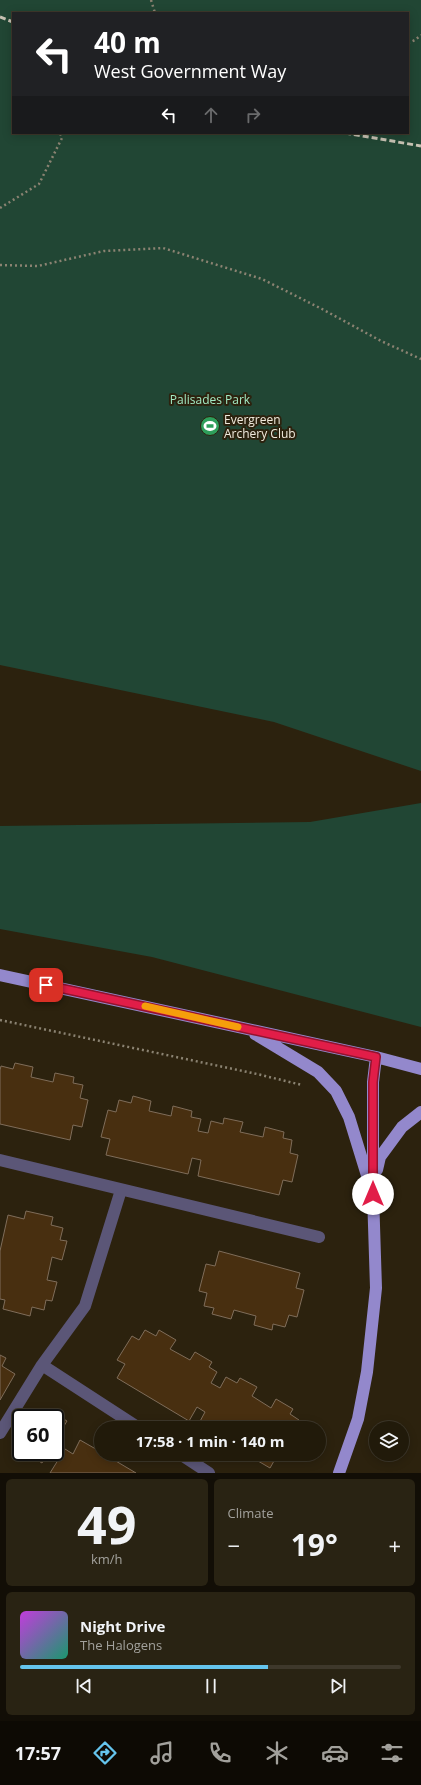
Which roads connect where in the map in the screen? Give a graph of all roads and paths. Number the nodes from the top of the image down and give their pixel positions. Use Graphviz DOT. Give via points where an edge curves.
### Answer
graph roads {
  1 [pos="152,0"];
  2 [pos="155,12"];
  3 [pos="421,35"];
  4 [pos="409,43"];
  5 [pos="60,134"];
  6 [pos="0,208"];
  7 [pos="0,265"];
  8 [pos="421,359"];
  9 [pos="0,975"];
  10 [pos="0,1020"];
  11 [pos="245,1028"];
  12 [pos="376,1057"];
  13 [pos="421,1069"];
  14 [pos="307,1087"];
  15 [pos="421,1112"];
  16 [pos="0,1160"];
  17 [pos="121,1190"];
  18 [pos="373,1194"];
  19 [pos="319,1236"];
  20 [pos="42,1365"];
  21 [pos="129,1421"];
  22 [pos="0,1433"];
  23 [pos="191,1461"];
  24 [pos="210,1473"];
  25 [pos="339,1473"];
  1 -- 2 [label="path"];
  3 -- 4 [label="path"];
  5 -- 6 [label="path" via="62,138 39,184"];
  7 -- 8 [label="path" via="38,266 104,251 163,248 262,279"];
  9 -- 11 [label="main road"];
  10 -- 14 [label="path" via="257,1074"];
  11 -- 12 [label="main road"];
  11 -- 18 [label="main road" via="318,1072 336,1091 349,1117"];
  12 -- 13 [label="main road"];
  12 -- 18 [label="main road" via="373,1082"];
  15 -- 18 [label="main road" via="402,1127 380,1157"];
  16 -- 17 [label="lane"];
  17 -- 19 [label="lane"];
  17 -- 20 [label="lane" via="85,1306"];
  18 -- 25 [label="main road" via="376,1288 367,1372 358,1419"];
  20 -- 21 [label="lane"];
  20 -- 22 [label="lane"];
  23 -- 24 [label="lane"];
}
